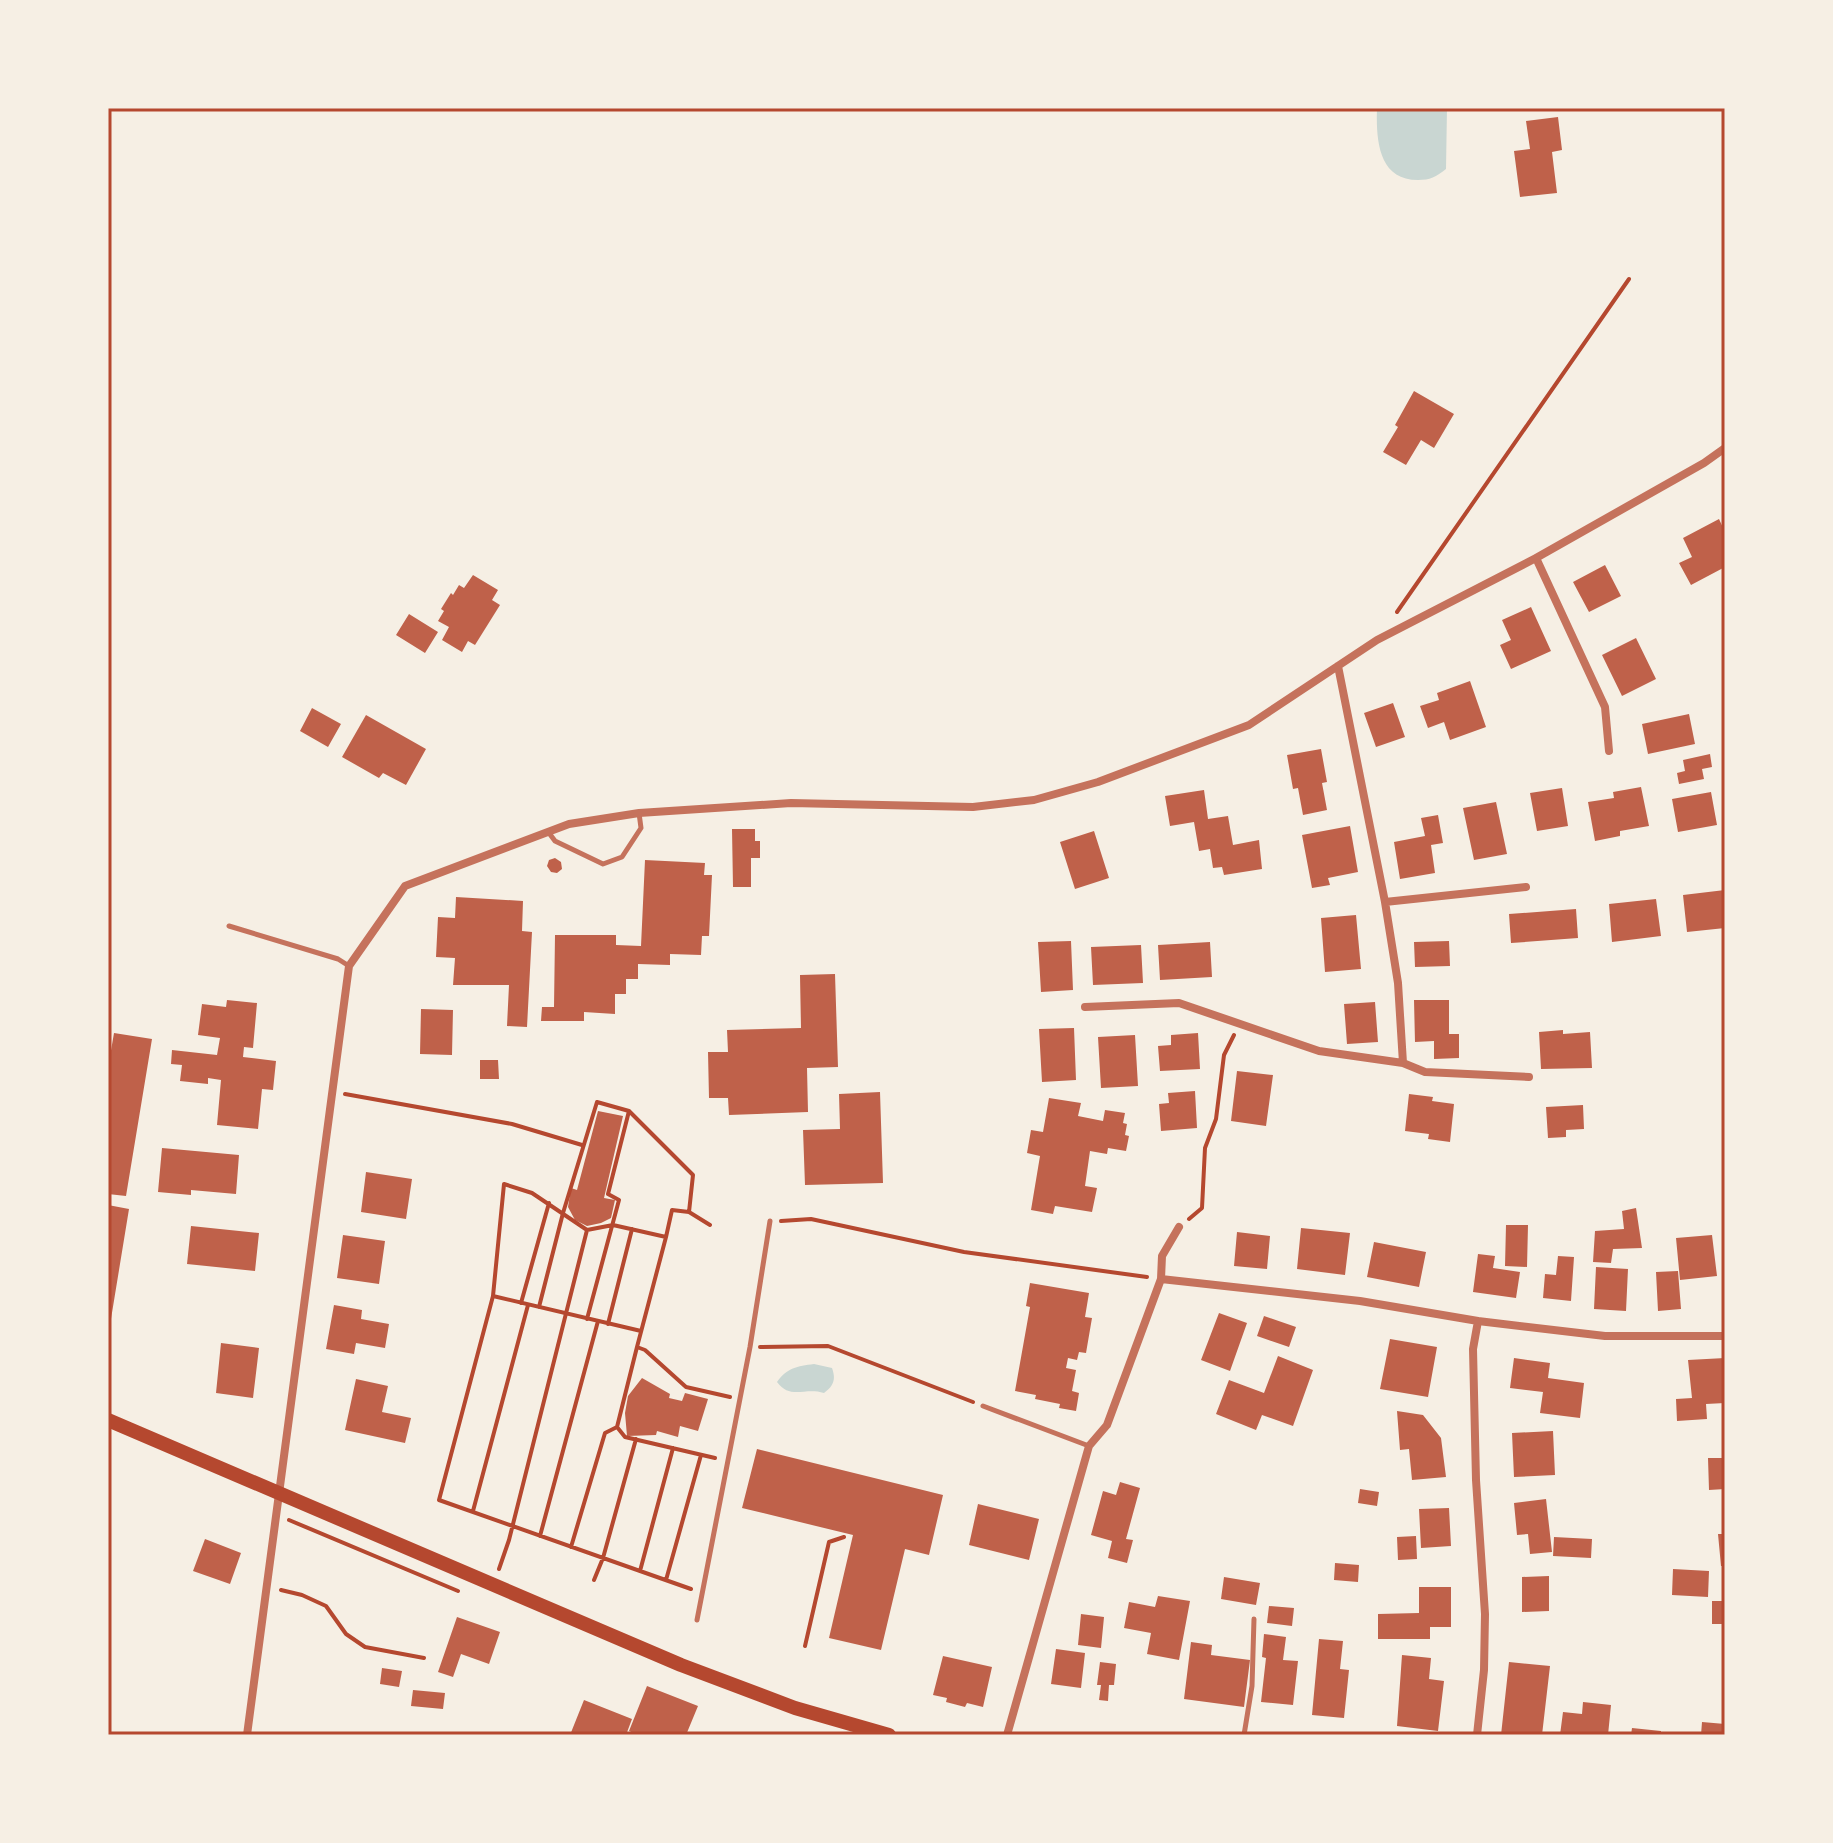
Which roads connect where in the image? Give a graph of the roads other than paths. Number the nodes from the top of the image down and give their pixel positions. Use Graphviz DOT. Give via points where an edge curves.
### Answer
graph roads {
  1 [pos="1725,448"];
  2 [pos="1536,558"];
  3 [pos="1338,666"];
  4 [pos="1609,751"];
  5 [pos="639,813"];
  6 [pos="548,832"];
  7 [pos="1526,887"];
  8 [pos="1385,902"];
  9 [pos="229,926"];
  10 [pos="349,966"];
  11 [pos="1085,1007"];
  12 [pos="1403,1063"];
  13 [pos="1529,1077"];
  14 [pos="770,1221"];
  15 [pos="1179,1227"];
  16 [pos="1161,1279"];
  17 [pos="1478,1321"];
  18 [pos="1725,1336"];
  19 [pos="983,1406"];
  20 [pos="108,1420"];
  21 [pos="1089,1446"];
  22 [pos="280,1495"];
  23 [pos="1254,1619"];
  24 [pos="697,1620"];
  25 [pos="247,1735"];
  26 [pos="889,1735"];
  27 [pos="1007,1735"];
  28 [pos="1244,1735"];
  29 [pos="1477,1735"];
  1 -- 2 [label="street"];
  2 -- 3 [label="street" via="1377,640"];
  2 -- 4 [label="street" via="1605,707"];
  3 -- 5 [label="street" via="1249,725 1098,782 1034,800 973,807 791,803"];
  3 -- 8 [label="street"];
  5 -- 6 [label="street"];
  5 -- 6 [label="lane" via="641,828 622,857 603,864 555,841"];
  6 -- 10 [label="street" via="405,886"];
  7 -- 8 [label="street"];
  8 -- 12 [label="street"];
  9 -- 10 [label="lane"];
  10 -- 22 [label="street"];
  11 -- 12 [label="street" via="1179,1003 1319,1051"];
  12 -- 13 [label="street" via="1425,1072"];
  14 -- 24 [label="lane"];
  15 -- 16 [label="street" via="1162,1256"];
  16 -- 17 [label="street" via="1360,1301"];
  16 -- 21 [label="street" via="1107,1425"];
  17 -- 18 [label="street" via="1605,1336"];
  17 -- 29 [label="street" via="1473,1349 1475,1466 1485,1614"];
  19 -- 21 [label="lane"];
  20 -- 22 [label="main road"];
  21 -- 27 [label="street"];
  22 -- 25 [label="street"];
  22 -- 26 [label="main road" via="668,1659 781,1703"];
  23 -- 28 [label="lane"];
}
